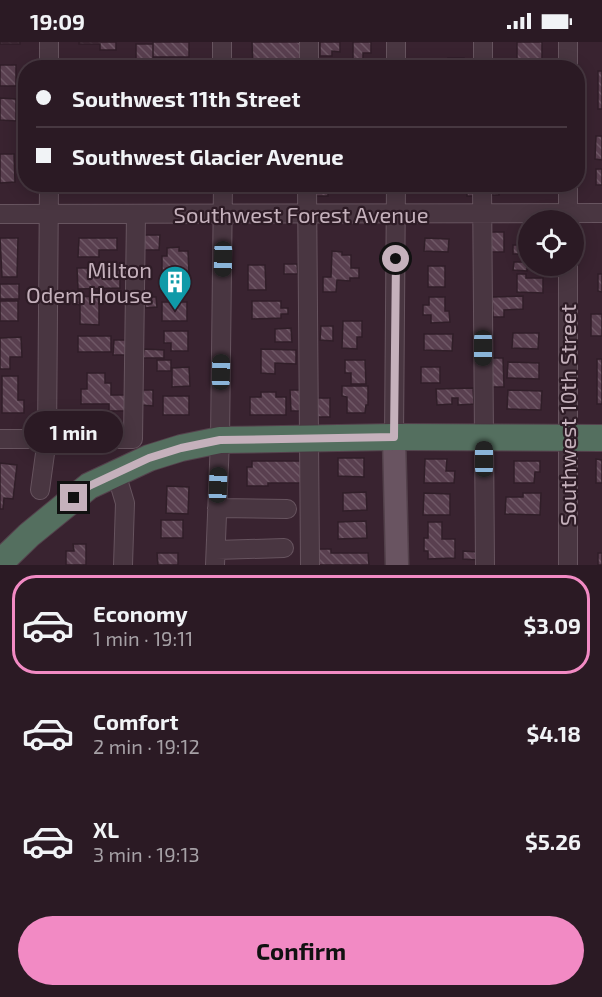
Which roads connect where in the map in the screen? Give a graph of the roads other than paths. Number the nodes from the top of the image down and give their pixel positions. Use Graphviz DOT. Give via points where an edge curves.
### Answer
graph roads {
  1 [pos="49,42"];
  2 [pos="222,42"];
  3 [pos="309,42"];
  4 [pos="396,42"];
  5 [pos="483,42"];
  6 [pos="568,42"];
  7 [pos="49,60"];
  8 [pos="222,60"];
  9 [pos="309,60"];
  10 [pos="396,60"];
  11 [pos="483,60"];
  12 [pos="568,60"];
  13 [pos="49,192"];
  14 [pos="223,192"];
  15 [pos="307,192"];
  16 [pos="396,192"];
  17 [pos="482,192"];
  18 [pos="568,192"];
  19 [pos="568,210"];
  20 [pos="49,213"];
  21 [pos="136,213"];
  22 [pos="224,213"];
  23 [pos="482,213"];
  24 [pos="602,213"];
  25 [pos="0,214"];
  26 [pos="307,214"];
  27 [pos="396,215"];
  28 [pos="518,215"];
  29 [pos="584,215"];
  30 [pos="568,276"];
  31 [pos="394,437"];
  32 [pos="310,438"];
  33 [pos="484,438"];
  34 [pos="567,438"];
  35 [pos="602,438"];
  36 [pos="0,439"];
  37 [pos="47,439"];
  38 [pos="220,440"];
  39 [pos="116,473"];
  40 [pos="40,490"];
  41 [pos="217,508"];
  42 [pos="287,509"];
  43 [pos="28,535"];
  44 [pos="284,548"];
  45 [pos="215,557"];
  46 [pos="0,563"];
  47 [pos="26,565"];
  48 [pos="123,565"];
  49 [pos="310,565"];
  50 [pos="397,565"];
  51 [pos="485,565"];
  52 [pos="568,565"];
  1 -- 7 [label="street"];
  2 -- 8 [label="street"];
  3 -- 9 [label="street"];
  4 -- 10 [label="street"];
  5 -- 11 [label="street"];
  6 -- 12 [label="street"];
  13 -- 20 [label="street"];
  14 -- 22 [label="street"];
  15 -- 26 [label="street"];
  16 -- 27 [label="street"];
  17 -- 23 [label="street"];
  18 -- 19 [label="street"];
  20 -- 21 [label="street, Southwest Forest Avenue"];
  20 -- 25 [label="street, Southwest Forest Avenue"];
  20 -- 37 [label="street"];
  21 -- 22 [label="street, Southwest Forest Avenue"];
  21 -- 37 [label="street" via="133,439"];
  22 -- 26 [label="street, Southwest Forest Avenue"];
  22 -- 38 [label="street"];
  23 -- 27 [label="street, Southwest Forest Avenue"];
  23 -- 28 [label="street, Southwest Forest Avenue"];
  23 -- 33 [label="street"];
  24 -- 29 [label="street, Southwest Forest Avenue"];
  26 -- 27 [label="street, Southwest Forest Avenue"];
  26 -- 32 [label="street"];
  27 -- 31 [label="street"];
  30 -- 34 [label="street, Southwest 10th Street"];
  31 -- 32 [label="highway"];
  31 -- 33 [label="highway"];
  31 -- 50 [label="main road"];
  32 -- 38 [label="highway"];
  32 -- 49 [label="street"];
  33 -- 34 [label="highway"];
  33 -- 51 [label="street"];
  34 -- 35 [label="highway"];
  34 -- 52 [label="street, Southwest 10th Street"];
  36 -- 37 [label="street"];
  37 -- 40 [label="street"];
  38 -- 39 [label="highway" via="149,458"];
  38 -- 41 [label="street"];
  39 -- 43 [label="highway" via="89,486"];
  39 -- 48 [label="street" via="125,503"];
  41 -- 42 [label="street"];
  41 -- 45 [label="street"];
  43 -- 46 [label="highway"];
  43 -- 47 [label="highway"];
  44 -- 45 [label="street"];
}
